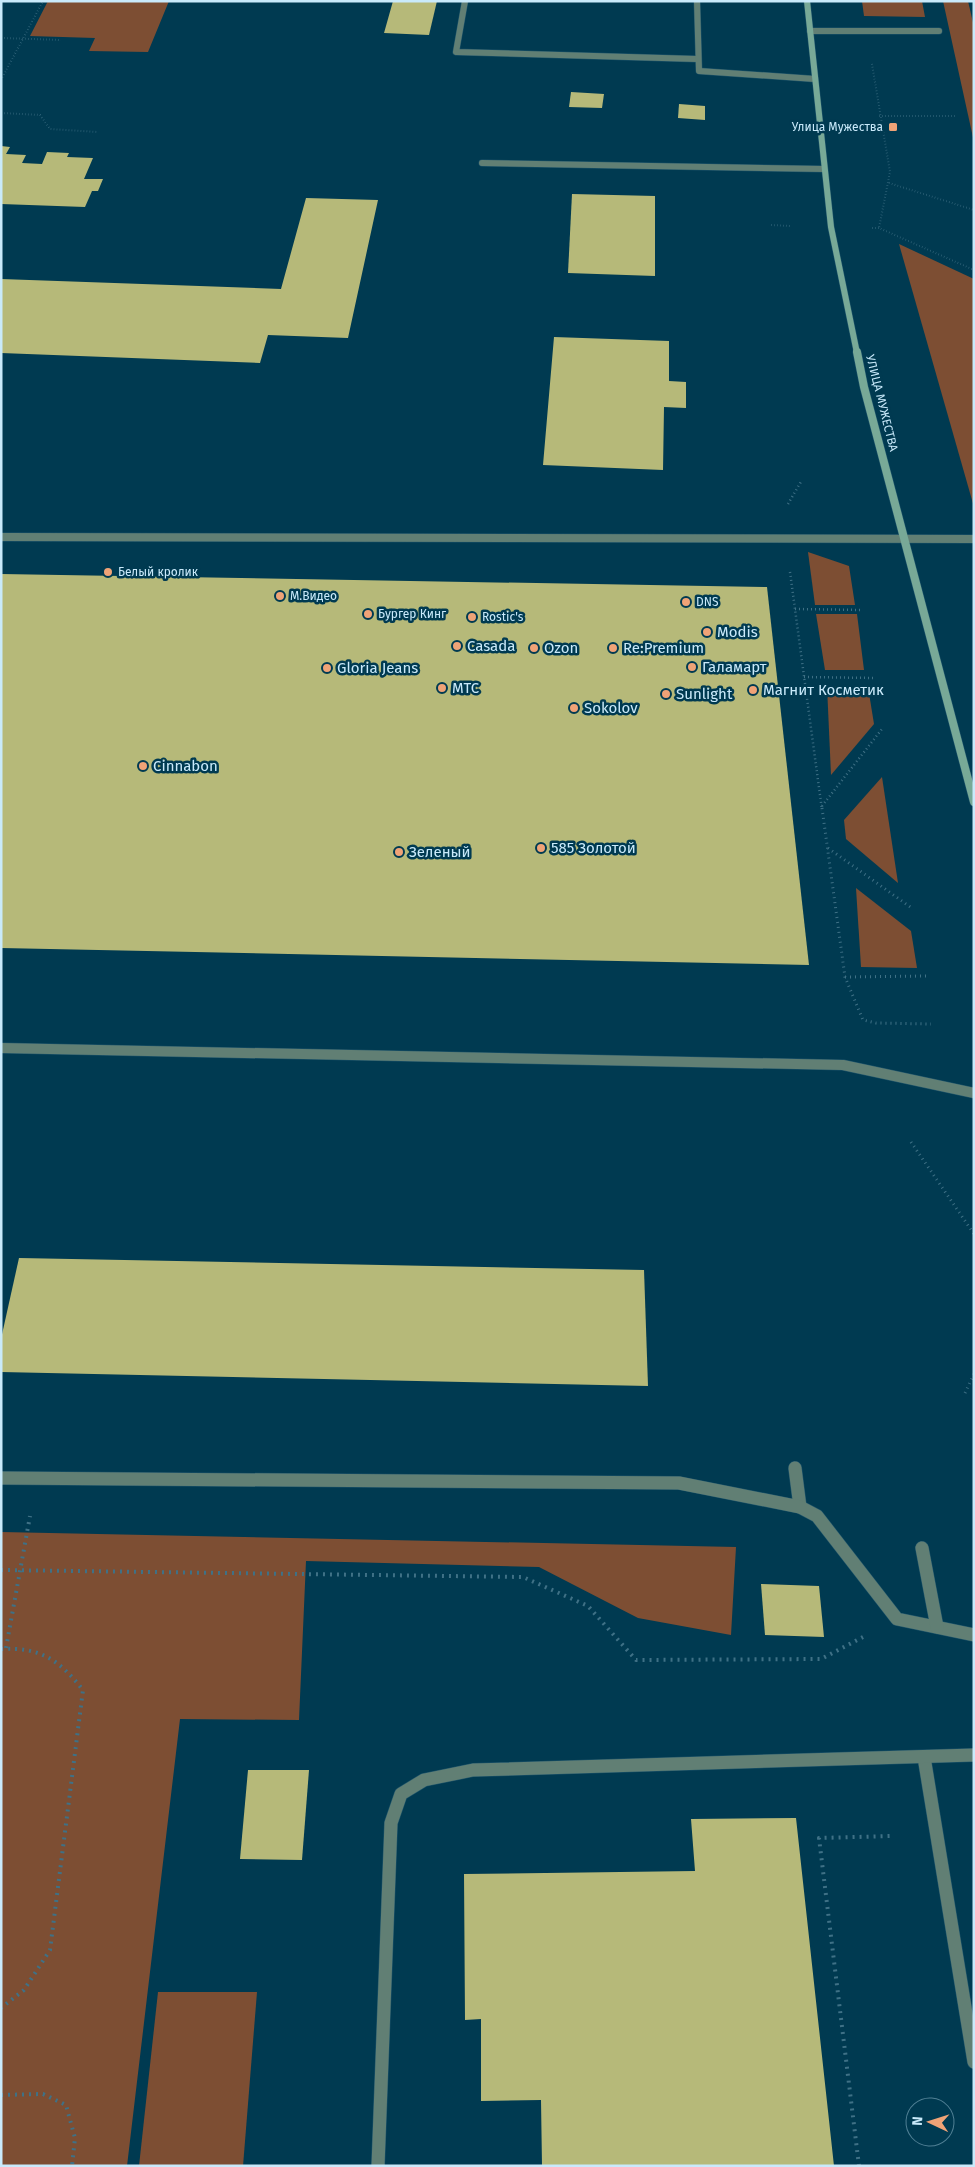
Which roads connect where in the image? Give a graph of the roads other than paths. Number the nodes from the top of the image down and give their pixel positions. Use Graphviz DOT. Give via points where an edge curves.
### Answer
graph roads {
  1 [pos="465,1"];
  2 [pos="697,1"];
  3 [pos="807,1"];
  4 [pos="810,31"];
  5 [pos="939,32"];
  6 [pos="697,59"];
  7 [pos="815,79"];
  8 [pos="482,163"];
  9 [pos="824,169"];
  10 [pos="1,537"];
  11 [pos="904,538"];
  12 [pos="974,539"];
  13 [pos="974,802"];
  14 [pos="1,1048"];
  15 [pos="974,1092"];
  16 [pos="795,1468"];
  17 [pos="1,1478"];
  18 [pos="800,1507"];
  19 [pos="922,1548"];
  20 [pos="937,1627"];
  21 [pos="974,1635"];
  22 [pos="974,1755"];
  23 [pos="924,1757"];
  24 [pos="974,2062"];
  25 [pos="378,2166"];
  1 -- 6 [label="lane" via="456,52"];
  2 -- 6 [label="lane"];
  3 -- 4 [label="main road, УЛИЦА МУЖЕСТВА"];
  4 -- 5 [label="lane"];
  4 -- 7 [label="main road, УЛИЦА МУЖЕСТВА"];
  6 -- 7 [label="lane" via="699,71"];
  7 -- 9 [label="main road, УЛИЦА МУЖЕСТВА"];
  8 -- 9 [label="lane"];
  9 -- 11 [label="main road, УЛИЦА МУЖЕСТВА" via="831,227 864,387"];
  10 -- 11 [label="lane"];
  11 -- 12 [label="lane"];
  11 -- 13 [label="main road, УЛИЦА МУЖЕСТВА"];
  14 -- 15 [label="lane" via="843,1065"];
  16 -- 18 [label="lane"];
  17 -- 18 [label="lane" via="679,1483"];
  18 -- 20 [label="lane" via="817,1516 897,1619"];
  19 -- 20 [label="lane"];
  20 -- 21 [label="lane"];
  22 -- 23 [label="lane"];
  23 -- 24 [label="lane"];
  23 -- 25 [label="lane" via="473,1770 424,1780 401,1794 391,1824"];
}
